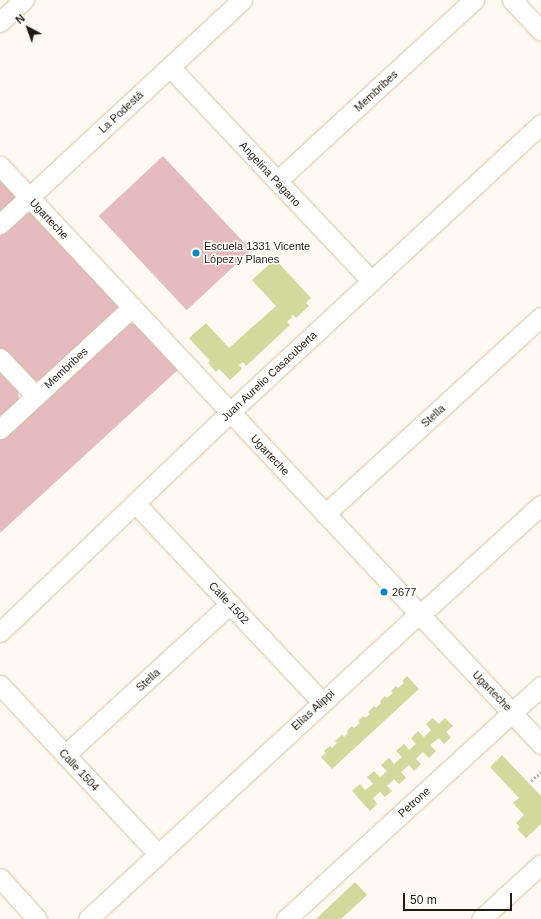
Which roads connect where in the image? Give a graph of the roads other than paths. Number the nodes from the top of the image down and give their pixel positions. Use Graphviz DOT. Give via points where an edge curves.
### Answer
graph roads {
  1 [pos="24,0"];
  2 [pos="242,0"];
  3 [pos="474,0"];
  4 [pos="512,0"];
  5 [pos="0,22"];
  6 [pos="541,31"];
  7 [pos="170,67"];
  8 [pos="541,124"];
  9 [pos="0,166"];
  10 [pos="277,181"];
  11 [pos="29,197"];
  12 [pos="0,224"];
  13 [pos="372,281"];
  14 [pos="132,307"];
  15 [pos="541,317"];
  16 [pos="0,358"];
  17 [pos="36,396"];
  18 [pos="230,412"];
  19 [pos="0,429"];
  20 [pos="135,503"];
  21 [pos="541,505"];
  22 [pos="325,514"];
  23 [pos="230,604"];
  24 [pos="418,614"];
  25 [pos="0,632"];
  26 [pos="0,685"];
  27 [pos="541,686"];
  28 [pos="322,702"];
  29 [pos="512,712"];
  30 [pos="541,744"];
  31 [pos="65,755"];
  32 [pos="158,854"];
  33 [pos="541,864"];
  34 [pos="0,878"];
  35 [pos="37,919"];
  36 [pos="88,919"];
  37 [pos="286,919"];
  38 [pos="481,919"];
  1 -- 5 [label="street"];
  2 -- 7 [label="street, La Podestá"];
  3 -- 10 [label="street, Membribes"];
  4 -- 6 [label="street"];
  7 -- 10 [label="street, Angelina Pagano"];
  7 -- 11 [label="street, La Podestá"];
  8 -- 13 [label="street, Juan Aurelio Casacuberta"];
  9 -- 11 [label="street, Ugarteche"];
  10 -- 13 [label="street, Angelina Pagano"];
  11 -- 12 [label="street, La Podestá"];
  11 -- 14 [label="street, Ugarteche"];
  13 -- 18 [label="street, Juan Aurelio Casacuberta"];
  14 -- 17 [label="street, Membribes"];
  14 -- 18 [label="street, Ugarteche"];
  15 -- 22 [label="street, Stella"];
  16 -- 17 [label="street"];
  17 -- 19 [label="street, Membribes"];
  18 -- 20 [label="street, Juan Aurelio Casacuberta"];
  18 -- 22 [label="street, Ugarteche"];
  20 -- 23 [label="street, Calle 1502"];
  20 -- 25 [label="street, Juan Aurelio Casacuberta"];
  21 -- 24 [label="street, Elías Alippi" via="432,605"];
  22 -- 24 [label="street, Ugarteche"];
  23 -- 28 [label="street, Calle 1502"];
  23 -- 31 [label="street, Stella"];
  24 -- 28 [label="street, Elías Alippi"];
  24 -- 29 [label="street, Ugarteche"];
  26 -- 31 [label="street, Calle 1504"];
  27 -- 29 [label="street, Petrone"];
  28 -- 32 [label="street, Elías Alippi"];
  29 -- 30 [label="street, Ugarteche"];
  29 -- 37 [label="street, Petrone"];
  31 -- 32 [label="street, Calle 1504"];
  32 -- 36 [label="street, Elías Alippi"];
  33 -- 38 [label="street"];
  34 -- 35 [label="street"];
}
